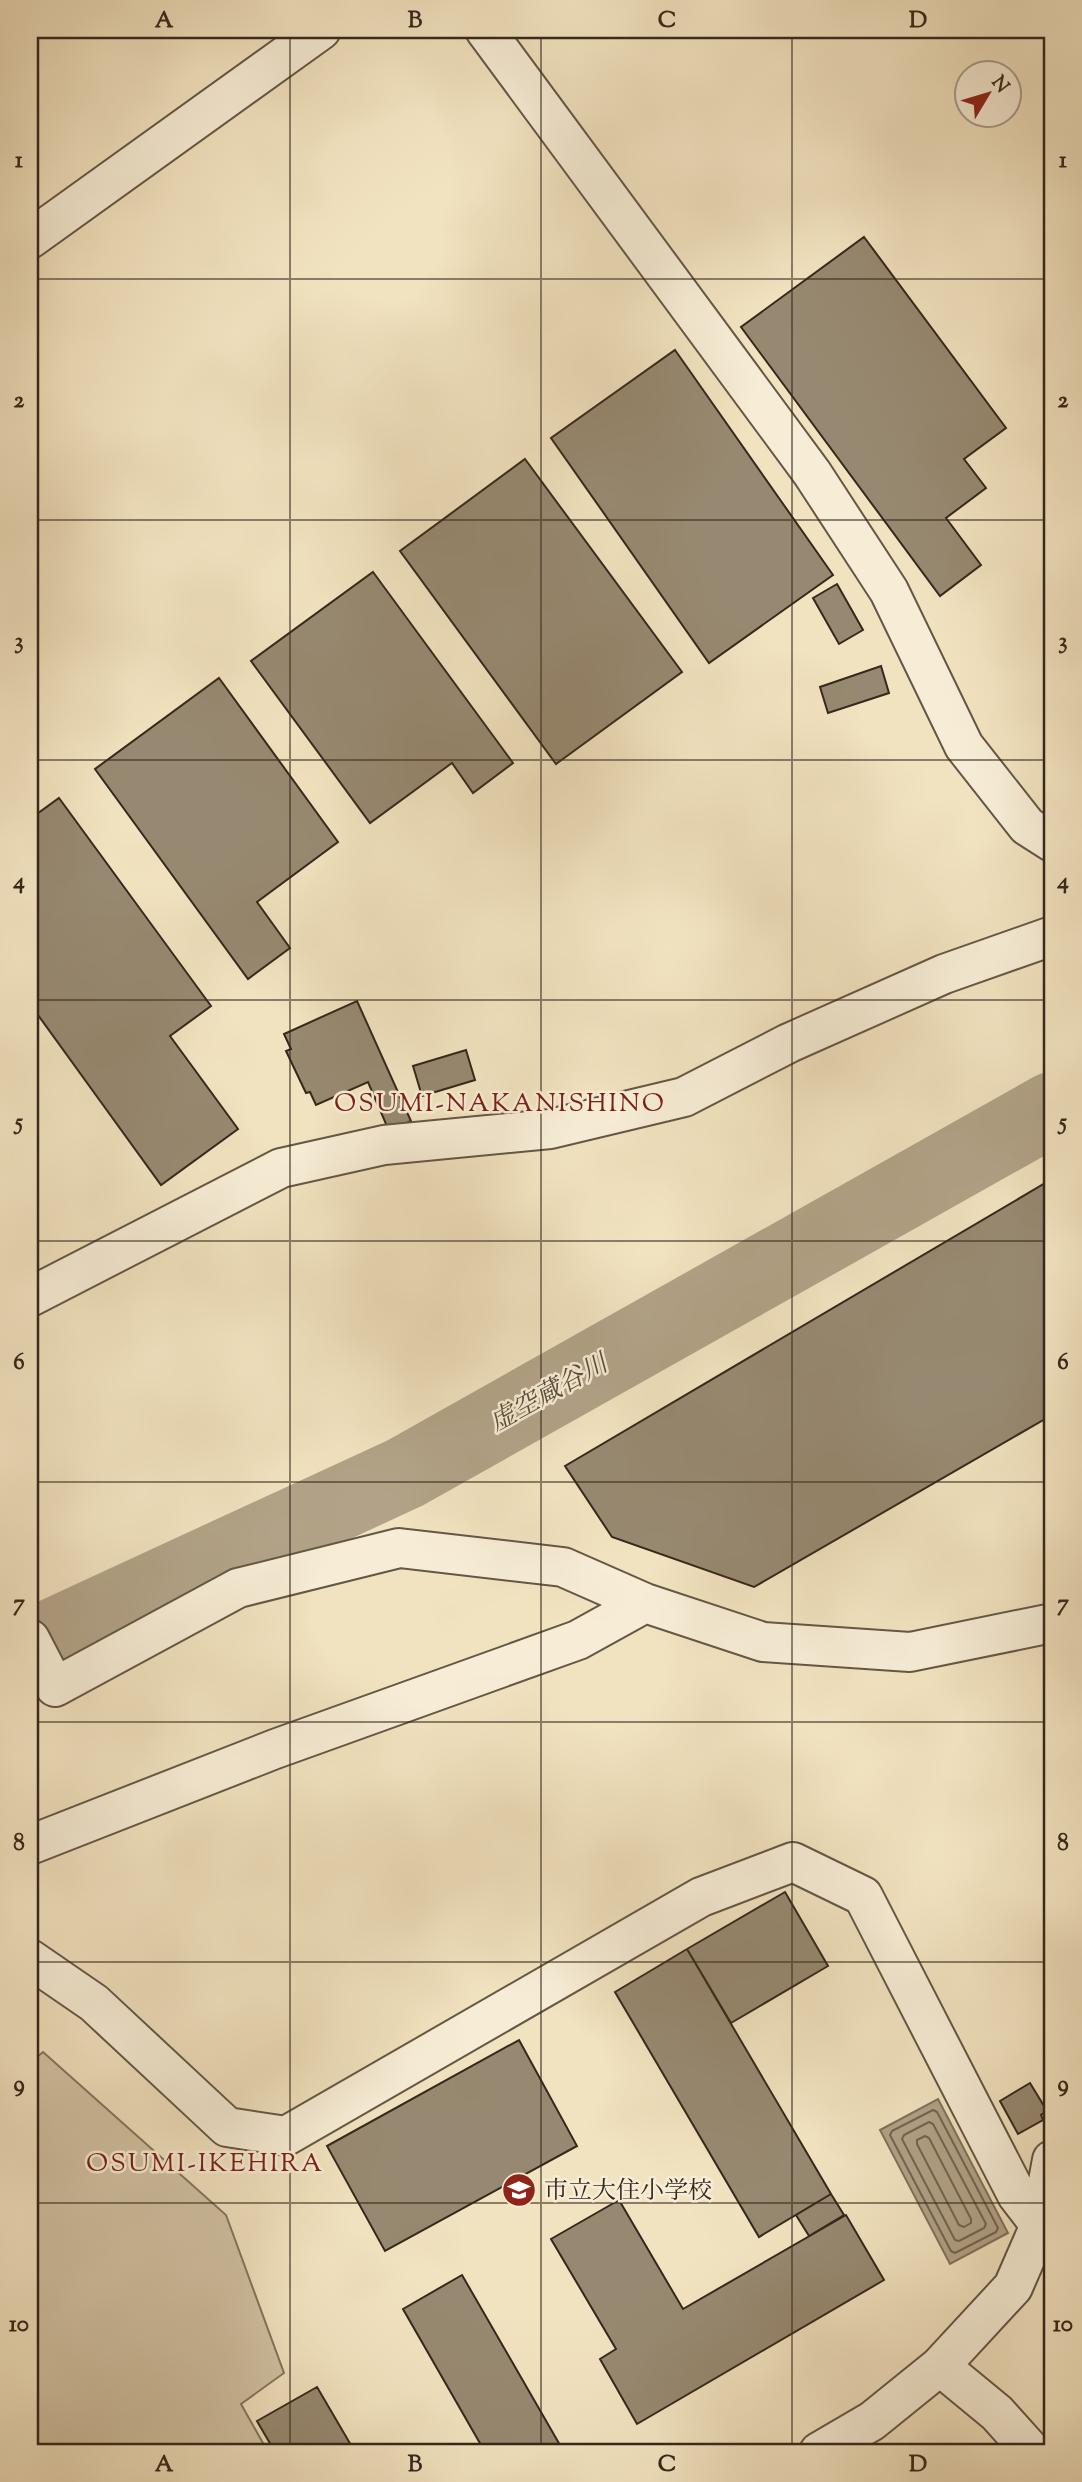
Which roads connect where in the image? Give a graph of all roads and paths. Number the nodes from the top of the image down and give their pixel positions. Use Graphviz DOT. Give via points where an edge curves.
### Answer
graph roads {
  1 [pos="321,30"];
  2 [pos="485,30"];
  3 [pos="30,239"];
  4 [pos="1052,842"];
  5 [pos="1052,936"];
  6 [pos="30,1297"];
  7 [pos="645,1603"];
  8 [pos="1052,1623"];
  9 [pos="30,1639"];
  10 [pos="30,1845"];
  11 [pos="30,1959"];
  12 [pos="1052,2160"];
  13 [pos="1040,2225"];
  14 [pos="1052,2262"];
  15 [pos="1013,2287"];
  16 [pos="940,2366"];
  17 [pos="819,2452"];
  18 [pos="1032,2452"];
  1 -- 3 [label="street"];
  2 -- 4 [label="street" via="811,473 889,591 964,746 1027,826"];
  5 -- 6 [label="street" via="944,974 789,1043 684,1097 550,1129 384,1145 281,1168"];
  7 -- 8 [label="street" via="763,1642 910,1652"];
  7 -- 9 [label="street" via="563,1567 398,1548 238,1588 55,1687"];
  7 -- 10 [label="street" via="578,1640 275,1749"];
  11 -- 13 [label="street" via="94,2003 227,2127 286,2136 701,1897 793,1862 863,1896 1017,2195"];
  12 -- 13 [label="street"];
  13 -- 15 [label="street"];
  14 -- 15 [label="street"];
  15 -- 16 [label="street"];
  16 -- 17 [label="street" via="872,2421"];
  16 -- 18 [label="street" via="997,2413"];
}
